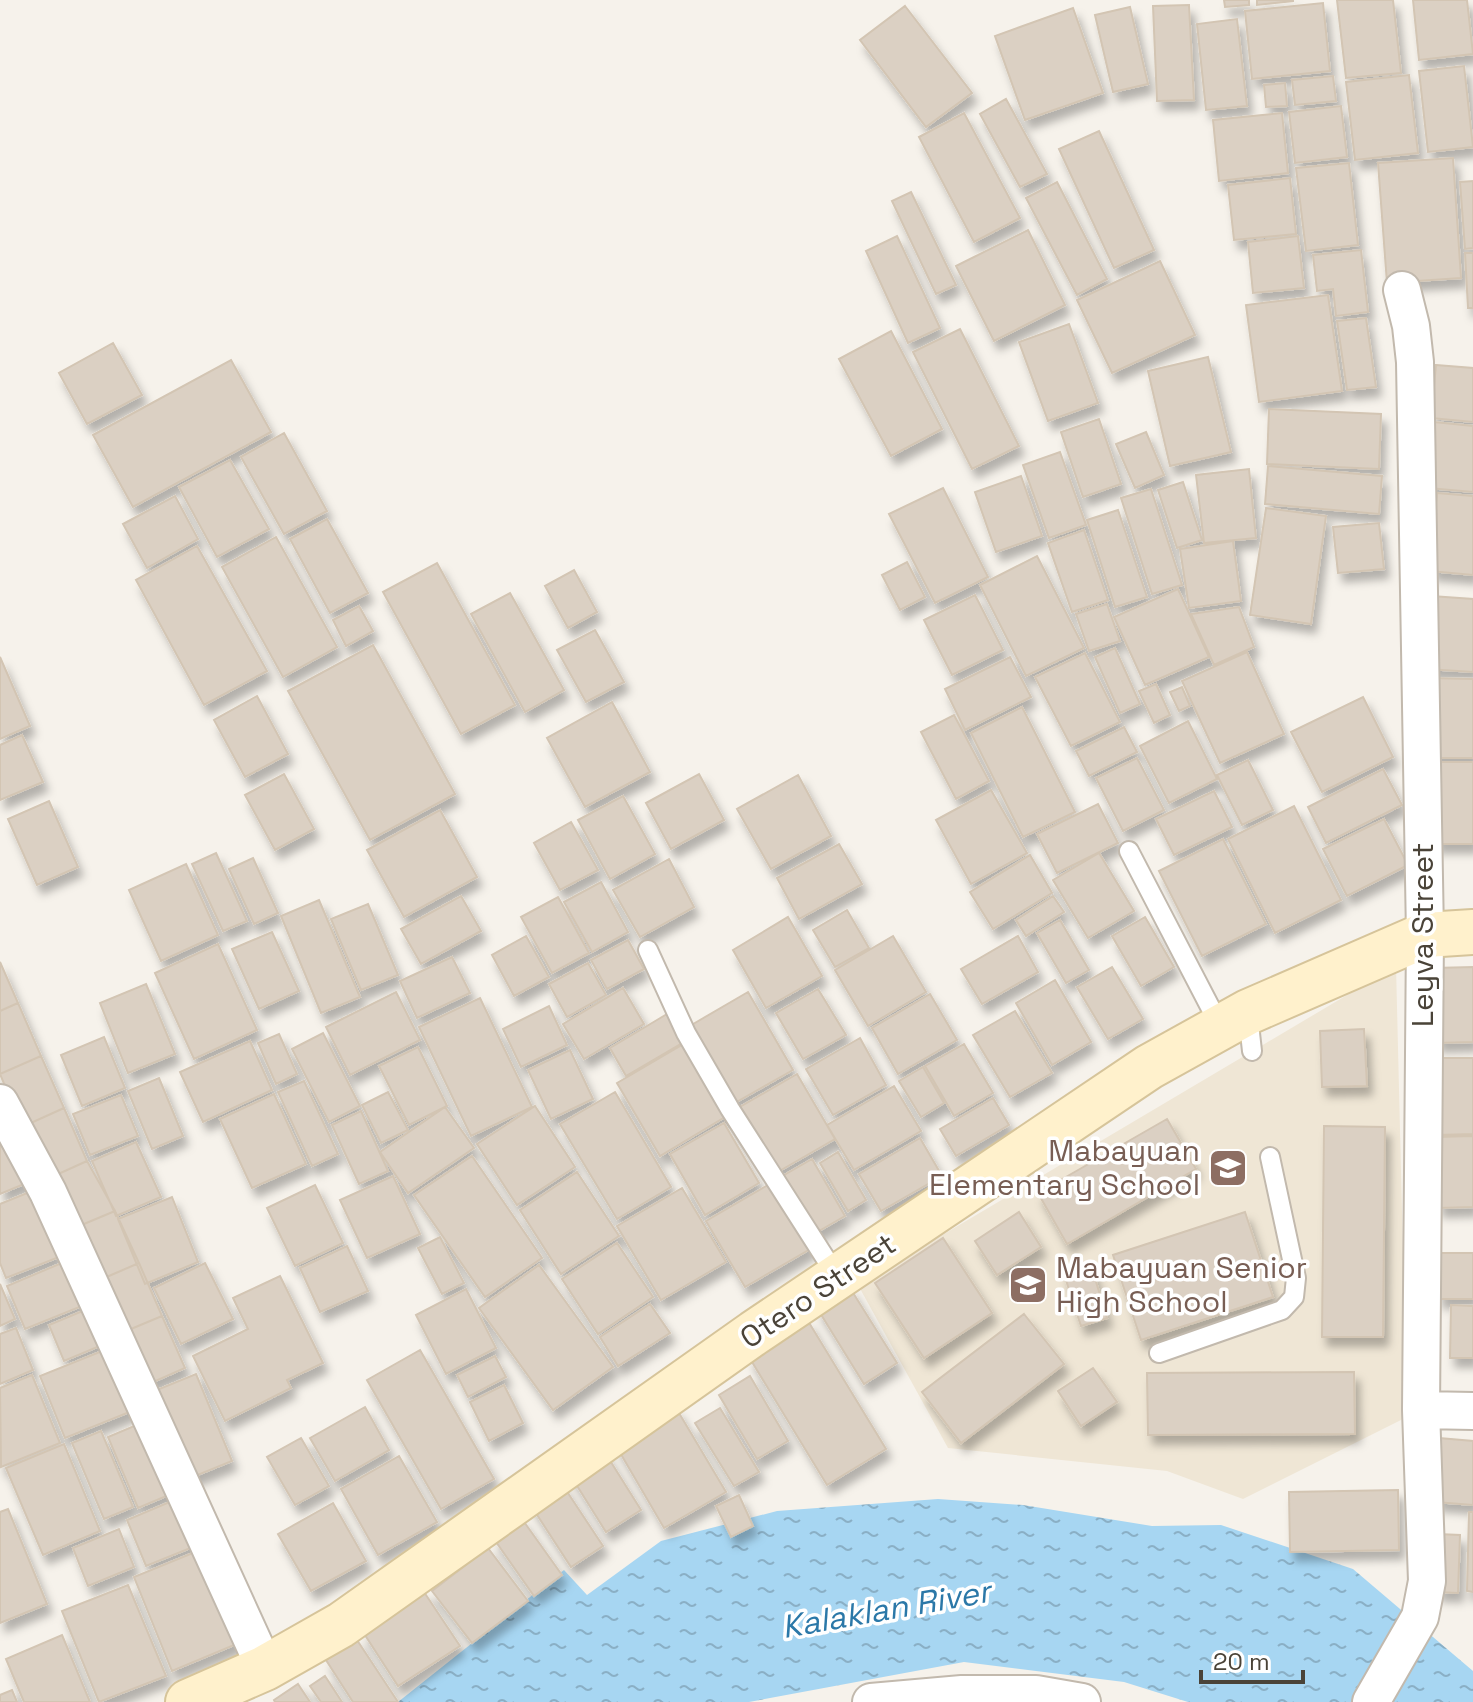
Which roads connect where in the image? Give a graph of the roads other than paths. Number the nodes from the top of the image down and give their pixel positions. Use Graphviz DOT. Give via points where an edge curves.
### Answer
graph roads {
  1 [pos="1402,290"];
  2 [pos="1129,851"];
  3 [pos="1473,932"];
  4 [pos="1425,935"];
  5 [pos="648,950"];
  6 [pos="1240,1029"];
  7 [pos="0,1103"];
  8 [pos="1270,1157"];
  9 [pos="838,1278"];
  10 [pos="1159,1353"];
  11 [pos="1421,1410"];
  12 [pos="1473,1411"];
  13 [pos="265,1668"];
  14 [pos="188,1702"];
  15 [pos="871,1702"];
  16 [pos="1082,1702"];
  17 [pos="1371,1702"];
  1 -- 4 [label="street, Leyva Street" via="1415,362"];
  2 -- 6 [label="lane"];
  3 -- 4 [label="main road, Otero Street"];
  4 -- 6 [label="main road, Otero Street"];
  4 -- 11 [label="street, Leyva Street"];
  5 -- 9 [label="lane" via="686,1033 730,1109"];
  6 -- 9 [label="main road, Otero Street" via="1149,1067"];
  7 -- 13 [label="street" via="48,1192"];
  8 -- 10 [label="lane" via="1296,1278 1294,1297 1282,1310"];
  9 -- 13 [label="main road, Otero Street" via="341,1625"];
  11 -- 12 [label="street"];
  11 -- 17 [label="street, Leyva Street" via="1427,1581 1420,1617"];
  13 -- 14 [label="main road, Otero Street"];
  15 -- 16 [label="street" via="962,1694 1036,1694"];
}
